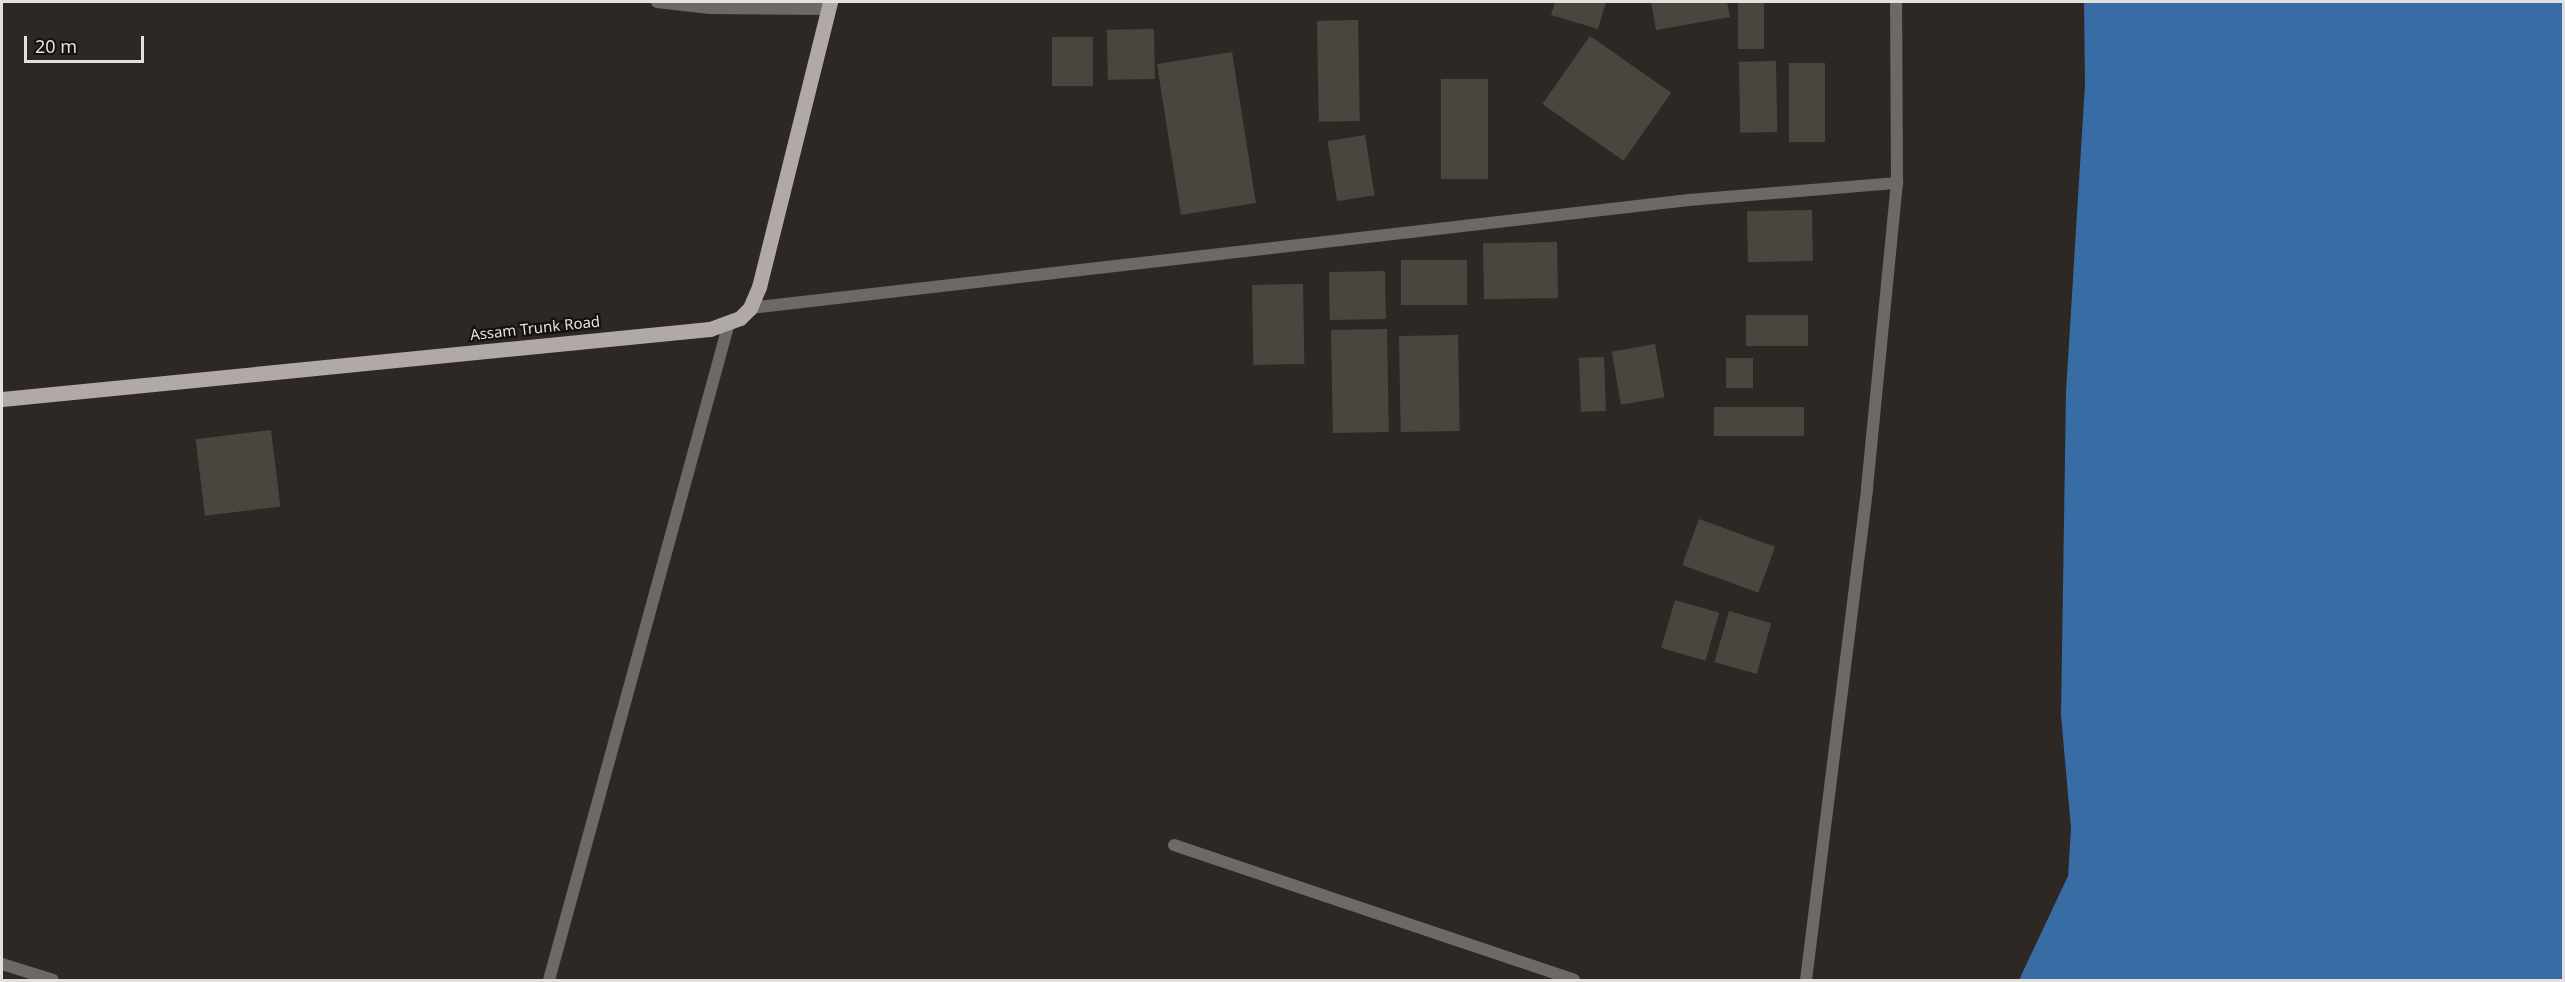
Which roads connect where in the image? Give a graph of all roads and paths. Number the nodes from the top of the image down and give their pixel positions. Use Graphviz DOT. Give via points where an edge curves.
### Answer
graph roads {
  1 [pos="657,2"];
  2 [pos="1896,2"];
  3 [pos="829,5"];
  4 [pos="1897,183"];
  5 [pos="750,308"];
  6 [pos="729,323"];
  7 [pos="2,399"];
  8 [pos="1174,845"];
  9 [pos="2,964"];
  10 [pos="52,981"];
  11 [pos="549,981"];
  12 [pos="1574,981"];
  13 [pos="1806,981"];
  1 -- 3 [label="street" via="710,8"];
  2 -- 4 [label="street"];
  3 -- 5 [label="main road" via="759,287"];
  4 -- 5 [label="street" via="1689,200"];
  4 -- 13 [label="street" via="1867,488"];
  5 -- 6 [label="main road, Assam Trunk Road"];
  6 -- 7 [label="main road, Assam Trunk Road" via="710,329"];
  6 -- 11 [label="street"];
  8 -- 12 [label="street"];
  9 -- 10 [label="street"];
}
